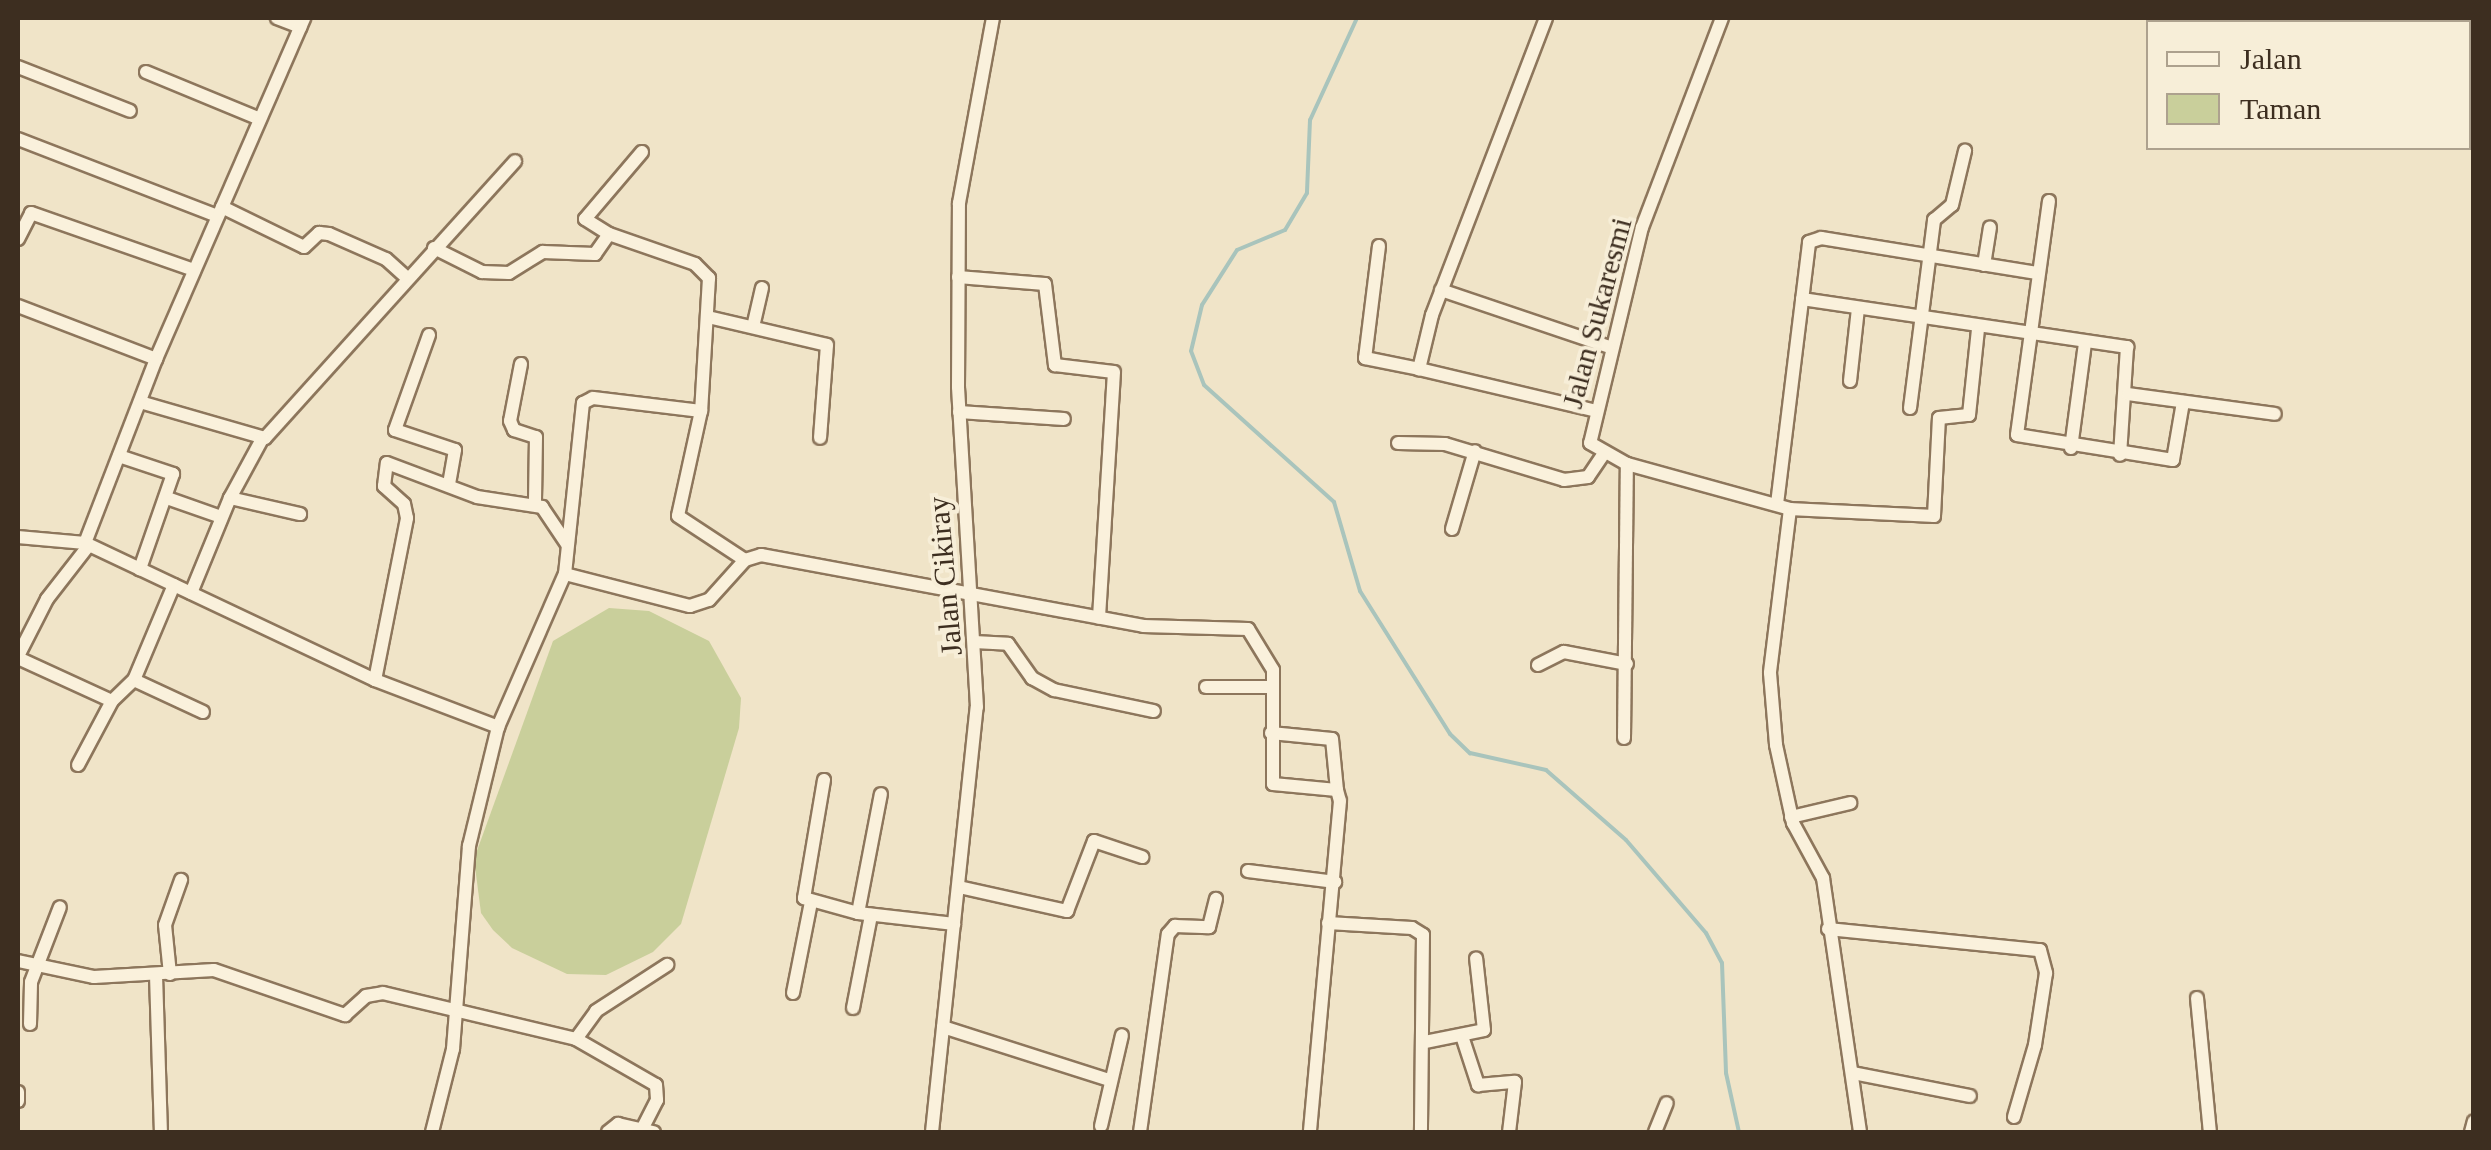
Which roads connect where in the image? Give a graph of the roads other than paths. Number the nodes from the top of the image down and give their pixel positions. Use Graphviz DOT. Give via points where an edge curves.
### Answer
graph roads {
  1 [pos="277,18"];
  2 [pos="993,18"];
  3 [pos="1546,18"];
  4 [pos="1722,18"];
  5 [pos="302,22"];
  6 [pos="18,67"];
  7 [pos="146,72"];
  8 [pos="130,111"];
  9 [pos="260,119"];
  10 [pos="18,139"];
  11 [pos="1966,151"];
  12 [pos="642,152"];
  13 [pos="514,161"];
  14 [pos="2048,201"];
  15 [pos="220,212"];
  16 [pos="1990,226"];
  17 [pos="609,234"];
  18 [pos="18,238"];
  19 [pos="1379,246"];
  20 [pos="434,248"];
  21 [pos="1930,256"];
  22 [pos="1984,265"];
  23 [pos="194,270"];
  24 [pos="2038,273"];
  25 [pos="407,278"];
  26 [pos="958,278"];
  27 [pos="762,288"];
  28 [pos="1441,290"];
  29 [pos="1802,298"];
  30 [pos="18,306"];
  31 [pos="1858,308"];
  32 [pos="708,316"];
  33 [pos="1919,318"];
  34 [pos="753,327"];
  35 [pos="1978,329"];
  36 [pos="429,335"];
  37 [pos="2031,337"];
  38 [pos="2085,343"];
  39 [pos="1609,347"];
  40 [pos="156,359"];
  41 [pos="521,364"];
  42 [pos="1419,369"];
  43 [pos="1850,381"];
  44 [pos="2128,394"];
  45 [pos="140,402"];
  46 [pos="2182,402"];
  47 [pos="1910,408"];
  48 [pos="702,411"];
  49 [pos="1596,411"];
  50 [pos="959,412"];
  51 [pos="2275,414"];
  52 [pos="1064,419"];
  53 [pos="820,438"];
  54 [pos="262,439"];
  55 [pos="1398,443"];
  56 [pos="2072,448"];
  57 [pos="1475,451"];
  58 [pos="2120,455"];
  59 [pos="119,456"];
  60 [pos="1603,456"];
  61 [pos="1627,464"];
  62 [pos="448,484"];
  63 [pos="167,498"];
  64 [pos="230,498"];
  65 [pos="535,504"];
  66 [pos="1784,506"];
  67 [pos="300,514"];
  68 [pos="221,518"];
  69 [pos="1452,529"];
  70 [pos="18,537"];
  71 [pos="88,544"];
  72 [pos="567,544"];
  73 [pos="744,560"];
  74 [pos="140,569"];
  75 [pos="565,574"];
  76 [pos="174,585"];
  77 [pos="191,592"];
  78 [pos="966,595"];
  79 [pos="1100,618"];
  80 [pos="974,642"];
  81 [pos="18,657"];
  82 [pos="1538,664"];
  83 [pos="1627,664"];
  84 [pos="134,680"];
  85 [pos="375,680"];
  86 [pos="1206,687"];
  87 [pos="1273,688"];
  88 [pos="112,700"];
  89 [pos="1154,711"];
  90 [pos="202,712"];
  91 [pos="498,727"];
  92 [pos="1271,733"];
  93 [pos="1624,738"];
  94 [pos="78,765"];
  95 [pos="824,780"];
  96 [pos="1337,790"];
  97 [pos="881,794"];
  98 [pos="1850,803"];
  99 [pos="1792,818"];
  100 [pos="1142,857"];
  101 [pos="1248,871"];
  102 [pos="182,880"];
  103 [pos="1335,882"];
  104 [pos="958,887"];
  105 [pos="1216,899"];
  106 [pos="811,902"];
  107 [pos="60,907"];
  108 [pos="864,914"];
  109 [pos="954,924"];
  110 [pos="1328,924"];
  111 [pos="1828,929"];
  112 [pos="1476,958"];
  113 [pos="18,961"];
  114 [pos="667,965"];
  115 [pos="36,966"];
  116 [pos="163,974"];
  117 [pos="793,993"];
  118 [pos="2197,998"];
  119 [pos="853,1008"];
  120 [pos="458,1014"];
  121 [pos="30,1024"];
  122 [pos="943,1027"];
  123 [pos="1122,1036"];
  124 [pos="1462,1036"];
  125 [pos="576,1040"];
  126 [pos="1425,1042"];
  127 [pos="1853,1073"];
  128 [pos="1110,1080"];
  129 [pos="18,1092"];
  130 [pos="1970,1096"];
  131 [pos="18,1101"];
  132 [pos="1666,1103"];
  133 [pos="2014,1117"];
  134 [pos="2474,1121"];
  135 [pos="1101,1126"];
  136 [pos="160,1132"];
  137 [pos="432,1132"];
  138 [pos="608,1132"];
  139 [pos="645,1132"];
  140 [pos="932,1132"];
  141 [pos="1140,1132"];
  142 [pos="1310,1132"];
  143 [pos="1421,1132"];
  144 [pos="1509,1132"];
  145 [pos="1654,1132"];
  146 [pos="1860,1132"];
  147 [pos="2210,1132"];
  148 [pos="2472,1132"];
  1 -- 5 [label="street"];
  2 -- 26 [label="street, Jalan Cikiray" via="960,188"];
  3 -- 28 [label="street"];
  4 -- 39 [label="street, Jalan Sukaresmi" via="1642,228"];
  5 -- 9 [label="street"];
  6 -- 8 [label="street"];
  7 -- 9 [label="street"];
  9 -- 15 [label="street"];
  10 -- 15 [label="street"];
  11 -- 21 [label="street" via="1952,206 1935,216"];
  12 -- 17 [label="street" via="586,212 589,224"];
  13 -- 20 [label="street"];
  14 -- 24 [label="street"];
  15 -- 23 [label="street"];
  15 -- 25 [label="street" via="304,247 324,232 386,260"];
  16 -- 22 [label="street"];
  17 -- 20 [label="street" via="595,254 542,252 509,272 482,272"];
  17 -- 32 [label="street" via="700,267 709,278"];
  18 -- 23 [label="street" via="32,213"];
  19 -- 42 [label="street" via="1366,360"];
  20 -- 25 [label="street"];
  21 -- 22 [label="street"];
  21 -- 29 [label="street" via="1816,239 1808,246"];
  21 -- 33 [label="street"];
  22 -- 24 [label="street"];
  23 -- 40 [label="street"];
  24 -- 37 [label="street"];
  25 -- 54 [label="street"];
  26 -- 50 [label="street, Jalan Cikiray"];
  26 -- 79 [label="street" via="1045,284 1055,365 1114,372"];
  27 -- 34 [label="street"];
  28 -- 39 [label="street"];
  28 -- 42 [label="street"];
  29 -- 31 [label="street"];
  29 -- 66 [label="street"];
  30 -- 40 [label="street"];
  31 -- 33 [label="street"];
  31 -- 43 [label="street"];
  32 -- 34 [label="street"];
  32 -- 48 [label="street"];
  33 -- 35 [label="street"];
  33 -- 47 [label="street"];
  34 -- 53 [label="street" via="829,347"];
  35 -- 37 [label="street"];
  35 -- 66 [label="street" via="1968,416 1939,418 1934,516"];
  36 -- 62 [label="street" via="395,430 455,450"];
  37 -- 38 [label="street"];
  37 -- 56 [label="street" via="2017,435"];
  38 -- 44 [label="street" via="2130,349"];
  38 -- 56 [label="street"];
  39 -- 49 [label="street, Jalan Sukaresmi"];
  40 -- 45 [label="street"];
  41 -- 65 [label="street" via="510,421 514,430 536,438"];
  42 -- 49 [label="street"];
  44 -- 46 [label="street"];
  44 -- 58 [label="street"];
  45 -- 54 [label="street"];
  45 -- 59 [label="street"];
  46 -- 51 [label="street"];
  46 -- 58 [label="street" via="2175,460"];
  48 -- 72 [label="street" via="585,400"];
  48 -- 73 [label="street" via="678,516"];
  49 -- 60 [label="street, Jalan Sukaresmi" via="1590,443"];
  50 -- 52 [label="street"];
  50 -- 78 [label="street, Jalan Cikiray"];
  54 -- 64 [label="street"];
  55 -- 57 [label="street"];
  56 -- 58 [label="street"];
  57 -- 60 [label="street" via="1525,472 1576,480 1591,475"];
  57 -- 69 [label="street"];
  59 -- 63 [label="street" via="173,474"];
  59 -- 71 [label="street"];
  60 -- 61 [label="street"];
  61 -- 66 [label="street"];
  61 -- 83 [label="street"];
  62 -- 65 [label="street" via="477,497"];
  62 -- 85 [label="street" via="393,461 385,466 384,486 404,504 407,518"];
  63 -- 68 [label="street"];
  63 -- 74 [label="street"];
  64 -- 67 [label="street"];
  64 -- 68 [label="street"];
  65 -- 72 [label="street" via="550,513"];
  66 -- 99 [label="street" via="1769,687"];
  68 -- 77 [label="street"];
  70 -- 71 [label="street"];
  71 -- 74 [label="street"];
  71 -- 81 [label="street" via="47,599"];
  72 -- 75 [label="street"];
  73 -- 75 [label="street" via="710,600 690,606"];
  73 -- 78 [label="street" via="772,556"];
  74 -- 76 [label="street"];
  75 -- 91 [label="street"];
  76 -- 77 [label="street"];
  76 -- 84 [label="street"];
  77 -- 85 [label="street"];
  78 -- 79 [label="street"];
  78 -- 80 [label="street, Jalan Cikiray"];
  79 -- 87 [label="street" via="1143,626 1244,628 1272,667"];
  80 -- 89 [label="street" via="1008,644 1032,678 1054,690"];
  80 -- 104 [label="street, Jalan Cikiray" via="977,707"];
  81 -- 88 [label="street"];
  82 -- 83 [label="street" via="1564,652"];
  83 -- 93 [label="street"];
  84 -- 88 [label="street"];
  84 -- 90 [label="street"];
  85 -- 91 [label="street"];
  86 -- 87 [label="street"];
  87 -- 92 [label="street"];
  88 -- 94 [label="street"];
  91 -- 120 [label="street" via="466,862"];
  92 -- 96 [label="street" via="1332,739"];
  92 -- 96 [label="street" via="1272,784"];
  95 -- 106 [label="street" via="802,891"];
  96 -- 103 [label="street"];
  97 -- 108 [label="street"];
  98 -- 99 [label="street"];
  99 -- 111 [label="street" via="1823,878"];
  100 -- 104 [label="street" via="1094,841 1067,911"];
  101 -- 103 [label="street"];
  102 -- 116 [label="street" via="166,925"];
  103 -- 110 [label="street"];
  104 -- 109 [label="street, Jalan Cikiray"];
  105 -- 141 [label="street" via="1210,927 1176,926 1168,934"];
  106 -- 108 [label="street"];
  106 -- 117 [label="street"];
  107 -- 115 [label="street"];
  108 -- 109 [label="street"];
  108 -- 119 [label="street"];
  109 -- 122 [label="street, Jalan Cikiray"];
  110 -- 126 [label="street" via="1420,931"];
  110 -- 142 [label="street"];
  111 -- 127 [label="street"];
  111 -- 133 [label="street" via="2040,950 2046,973 2035,1045"];
  112 -- 124 [label="street" via="1486,1026"];
  113 -- 115 [label="street"];
  114 -- 125 [label="street" via="596,1011"];
  115 -- 116 [label="street" via="94,977"];
  115 -- 121 [label="street"];
  116 -- 120 [label="street" via="226,972 340,1014 383,994"];
  116 -- 136 [label="street"];
  118 -- 147 [label="street"];
  120 -- 125 [label="street"];
  120 -- 137 [label="street"];
  122 -- 128 [label="street"];
  122 -- 140 [label="street, Jalan Cikiray"];
  123 -- 128 [label="street"];
  124 -- 126 [label="street"];
  124 -- 144 [label="street" via="1478,1084 1515,1082"];
  125 -- 139 [label="street" via="656,1085"];
  126 -- 143 [label="street"];
  127 -- 130 [label="street"];
  127 -- 146 [label="street"];
  128 -- 135 [label="street"];
  129 -- 131 [label="street"];
  132 -- 145 [label="street"];
  134 -- 148 [label="street"];
  138 -- 139 [label="street" via="618,1124"];
}
